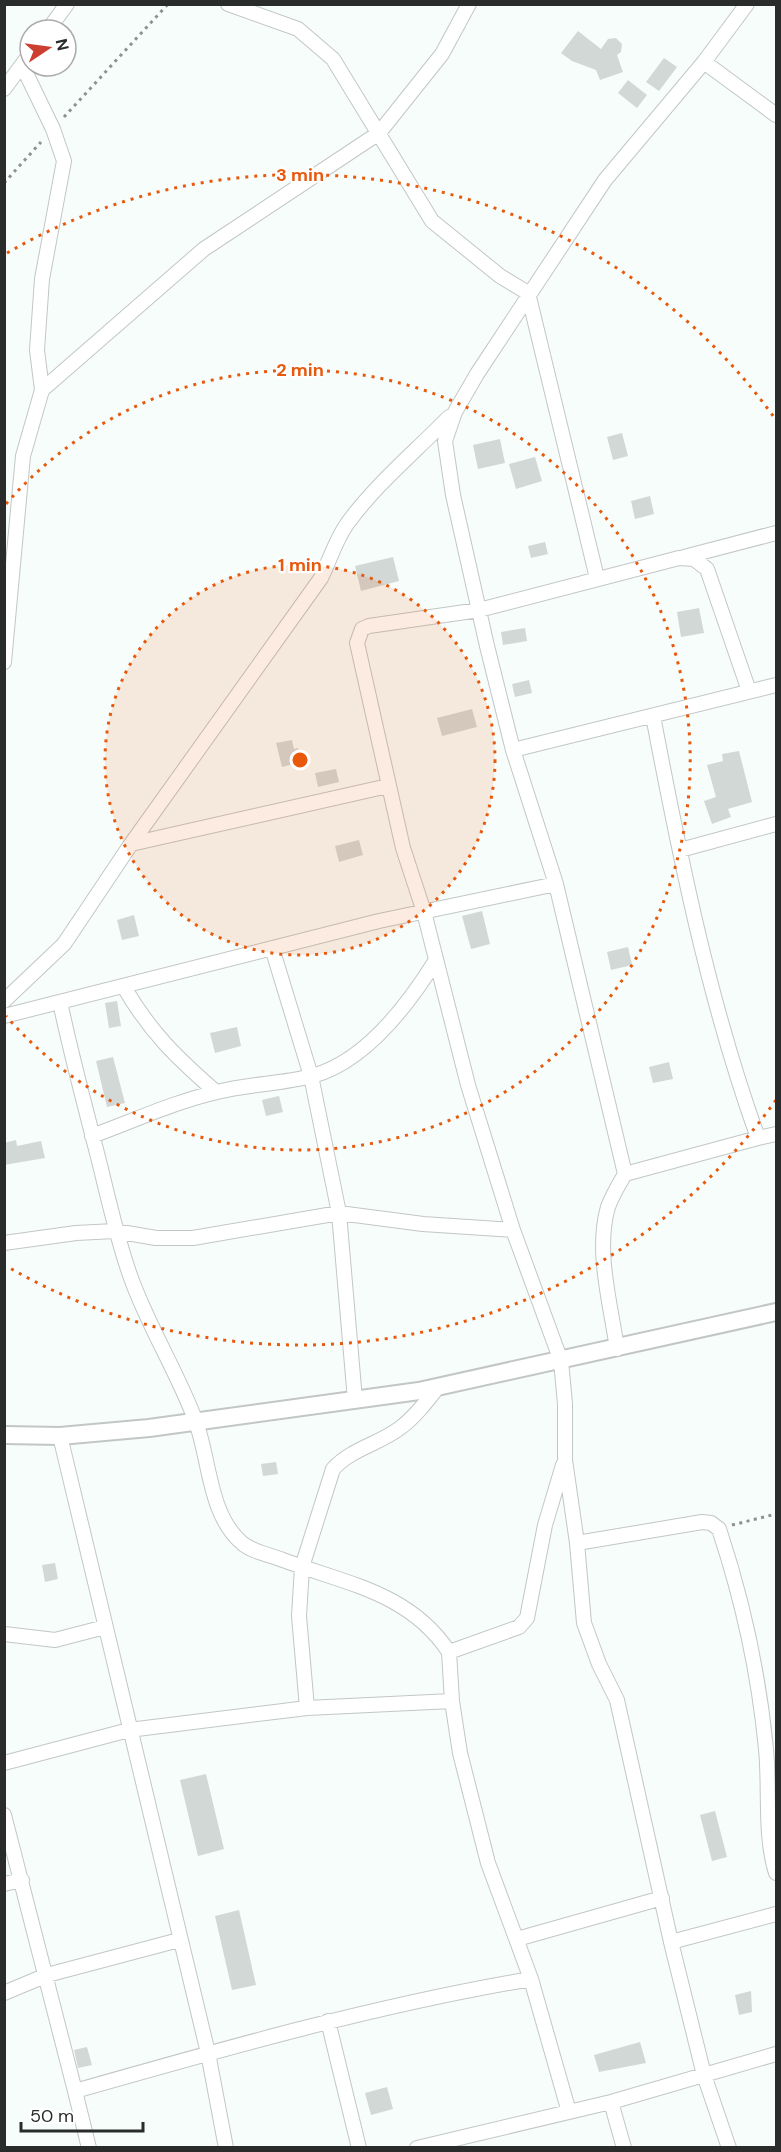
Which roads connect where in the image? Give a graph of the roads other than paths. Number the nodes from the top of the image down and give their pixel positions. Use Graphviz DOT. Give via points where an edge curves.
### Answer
graph roads {
  1 [pos="228,4"];
  2 [pos="469,4"];
  3 [pos="747,4"];
  4 [pos="704,62"];
  5 [pos="18,71"];
  6 [pos="33,78"];
  7 [pos="4,89"];
  8 [pos="777,115"];
  9 [pos="379,133"];
  10 [pos="528,293"];
  11 [pos="42,390"];
  12 [pos="455,412"];
  13 [pos="777,533"];
  14 [pos="679,558"];
  15 [pos="597,578"];
  16 [pos="479,610"];
  17 [pos="4,662"];
  18 [pos="777,685"];
  19 [pos="749,691"];
  20 [pos="653,716"];
  21 [pos="513,750"];
  22 [pos="388,786"];
  23 [pos="777,824"];
  24 [pos="130,844"];
  25 [pos="680,850"];
  26 [pos="556,884"];
  27 [pos="424,912"];
  28 [pos="272,948"];
  29 [pos="436,960"];
  30 [pos="123,987"];
  31 [pos="4,1001"];
  32 [pos="60,1002"];
  33 [pos="4,1016"];
  34 [pos="311,1076"];
  35 [pos="216,1092"];
  36 [pos="777,1134"];
  37 [pos="92,1136"];
  38 [pos="758,1138"];
  39 [pos="625,1174"];
  40 [pos="339,1213"];
  41 [pos="513,1230"];
  42 [pos="115,1231"];
  43 [pos="4,1243"];
  44 [pos="777,1312"];
  45 [pos="617,1349"];
  46 [pos="561,1361"];
  47 [pos="438,1387"];
  48 [pos="356,1400"];
  49 [pos="196,1422"];
  50 [pos="4,1435"];
  51 [pos="60,1436"];
  52 [pos="565,1460"];
  53 [pos="577,1543"];
  54 [pos="302,1567"];
  55 [pos="105,1627"];
  56 [pos="4,1634"];
  57 [pos="449,1652"];
  58 [pos="452,1701"];
  59 [pos="307,1708"];
  60 [pos="129,1730"];
  61 [pos="4,1763"];
  62 [pos="772,1770"];
  63 [pos="4,1815"];
  64 [pos="777,1873"];
  65 [pos="22,1880"];
  66 [pos="4,1884"];
  67 [pos="662,1898"];
  68 [pos="777,1914"];
  69 [pos="516,1939"];
  70 [pos="179,1940"];
  71 [pos="670,1942"];
  72 [pos="47,1975"];
  73 [pos="531,1979"];
  74 [pos="4,1993"];
  75 [pos="328,2021"];
  76 [pos="208,2053"];
  77 [pos="777,2054"];
  78 [pos="704,2075"];
  79 [pos="75,2091"];
  80 [pos="611,2102"];
  81 [pos="569,2112"];
  82 [pos="89,2148"];
  83 [pos="226,2148"];
  84 [pos="359,2148"];
  85 [pos="417,2148"];
  86 [pos="624,2148"];
  87 [pos="729,2148"];
  1 -- 9 [label="street" via="298,29 333,59"];
  2 -- 9 [label="street" via="442,54"];
  3 -- 4 [label="street"];
  4 -- 8 [label="street"];
  4 -- 10 [label="street" via="605,180"];
  5 -- 7 [label="street"];
  6 -- 11 [label="street" via="64,161 42,279 37,350"];
  9 -- 10 [label="street" via="432,221 500,276"];
  9 -- 11 [label="street" via="204,249"];
  10 -- 12 [label="street"];
  10 -- 15 [label="street"];
  11 -- 17 [label="street" via="23,456"];
  12 -- 16 [label="street" via="447,428 446,453"];
  12 -- 24 [label="street" via="347,524 321,578"];
  13 -- 14 [label="street"];
  14 -- 15 [label="street"];
  14 -- 19 [label="street" via="694,559 707,569"];
  15 -- 16 [label="street"];
  16 -- 21 [label="street"];
  16 -- 22 [label="street" via="369,626 359,634 358,653"];
  18 -- 19 [label="street"];
  19 -- 20 [label="street"];
  20 -- 21 [label="street"];
  20 -- 25 [label="street"];
  21 -- 26 [label="street"];
  22 -- 24 [label="street"];
  22 -- 27 [label="street"];
  23 -- 25 [label="street"];
  24 -- 31 [label="street" via="64,944"];
  25 -- 38 [label="street" via="723,1034"];
  26 -- 27 [label="street"];
  26 -- 39 [label="street"];
  27 -- 28 [label="street"];
  27 -- 29 [label="street"];
  28 -- 30 [label="street"];
  28 -- 34 [label="street"];
  29 -- 34 [label="street" via="387,1027 338,1066"];
  29 -- 41 [label="street" via="468,1085"];
  30 -- 32 [label="street"];
  30 -- 35 [label="street" via="172,1054"];
  32 -- 33 [label="street"];
  32 -- 37 [label="street"];
  34 -- 35 [label="street"];
  34 -- 40 [label="street"];
  35 -- 37 [label="street"];
  36 -- 38 [label="street"];
  37 -- 42 [label="street"];
  38 -- 39 [label="street"];
  39 -- 45 [label="street" via="608,1206 604,1231"];
  40 -- 41 [label="street"];
  40 -- 42 [label="street" via="193,1238 156,1239"];
  40 -- 48 [label="street"];
  41 -- 46 [label="street"];
  42 -- 43 [label="street"];
  42 -- 49 [label="street" via="157,1341"];
  44 -- 45 [label="street"];
  45 -- 46 [label="street"];
  46 -- 47 [label="street"];
  46 -- 52 [label="street"];
  47 -- 48 [label="street"];
  47 -- 54 [label="street" via="400,1428 333,1469"];
  48 -- 49 [label="street"];
  49 -- 51 [label="street"];
  49 -- 54 [label="street" via="221,1514 230,1532 244,1545"];
  50 -- 51 [label="street"];
  51 -- 55 [label="street"];
  52 -- 53 [label="street"];
  52 -- 57 [label="street" via="545,1525 527,1618 519,1627"];
  53 -- 62 [label="street" via="702,1522 719,1528 743,1619"];
  53 -- 67 [label="street" via="584,1623 618,1700"];
  54 -- 57 [label="street" via="381,1595 423,1620"];
  54 -- 59 [label="street" via="300,1616"];
  55 -- 56 [label="street" via="55,1640"];
  55 -- 60 [label="street"];
  57 -- 58 [label="street"];
  58 -- 59 [label="street"];
  58 -- 69 [label="street" via="460,1753 488,1863"];
  59 -- 60 [label="street"];
  60 -- 61 [label="street"];
  60 -- 70 [label="street"];
  62 -- 64 [label="street" via="769,1818"];
  63 -- 65 [label="street"];
  65 -- 66 [label="street"];
  65 -- 72 [label="street"];
  67 -- 69 [label="street"];
  67 -- 71 [label="street"];
  68 -- 71 [label="street"];
  69 -- 73 [label="street"];
  70 -- 72 [label="street"];
  70 -- 76 [label="street"];
  71 -- 78 [label="street"];
  72 -- 74 [label="street"];
  72 -- 79 [label="street"];
  73 -- 75 [label="street" via="457,1991"];
  73 -- 81 [label="street"];
  75 -- 76 [label="street"];
  75 -- 84 [label="street"];
  76 -- 79 [label="street"];
  76 -- 83 [label="street"];
  77 -- 78 [label="street"];
  78 -- 80 [label="street"];
  78 -- 87 [label="street"];
  79 -- 82 [label="street"];
  80 -- 81 [label="street"];
  80 -- 86 [label="street"];
  81 -- 85 [label="street"];
}
